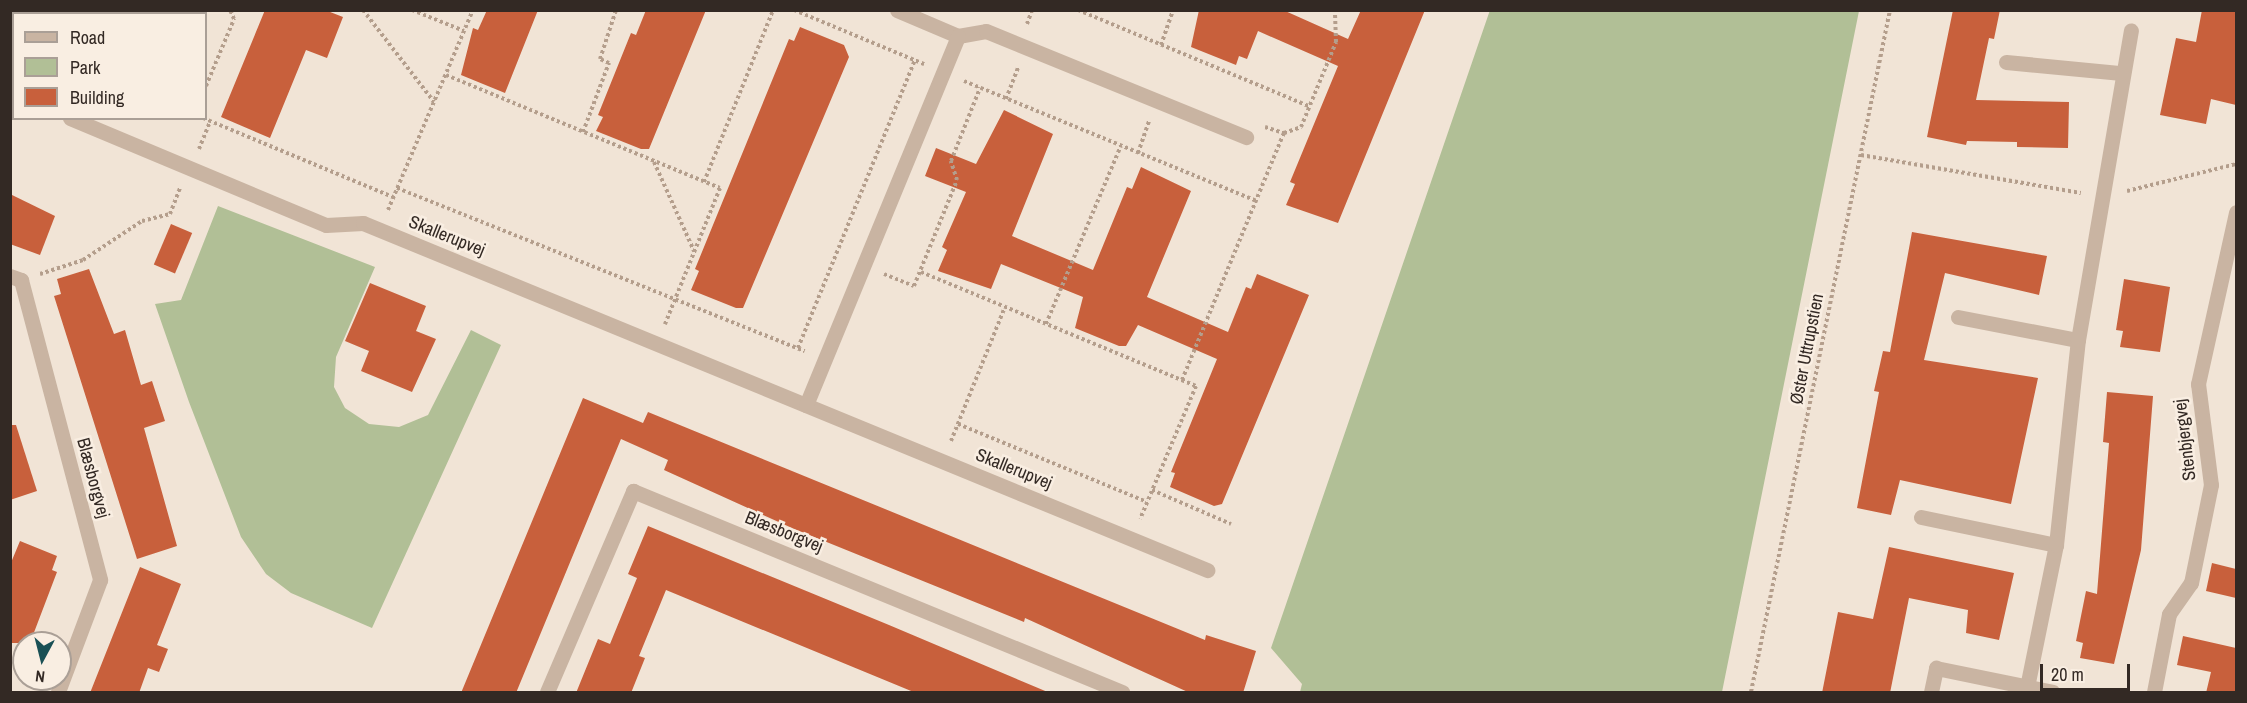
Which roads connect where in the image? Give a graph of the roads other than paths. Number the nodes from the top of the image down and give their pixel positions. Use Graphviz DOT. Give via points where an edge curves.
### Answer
graph roads {
  1 [pos="897,10"];
  2 [pos="2131,30"];
  3 [pos="958,36"];
  4 [pos="2006,62"];
  5 [pos="2121,73"];
  6 [pos="75,120"];
  7 [pos="1246,137"];
  8 [pos="2236,212"];
  9 [pos="16,278"];
  10 [pos="1958,317"];
  11 [pos="2078,340"];
  12 [pos="806,405"];
  13 [pos="1921,517"];
  14 [pos="2056,545"];
  15 [pos="1207,570"];
  16 [pos="2027,687"];
  17 [pos="58,693"];
  18 [pos="547,693"];
  19 [pos="1122,693"];
  20 [pos="1931,693"];
  21 [pos="2053,693"];
  22 [pos="2154,693"];
  1 -- 3 [label="street"];
  2 -- 5 [label="street"];
  3 -- 7 [label="street" via="986,31"];
  3 -- 12 [label="street"];
  4 -- 5 [label="street"];
  5 -- 11 [label="street"];
  6 -- 12 [label="street, Skallerupvej" via="326,225 363,223"];
  8 -- 22 [label="street, Stenbjergvej" via="2199,384 2211,485 2191,583 2169,614"];
  9 -- 17 [label="street, Blæsborgvej" via="100,580"];
  10 -- 11 [label="street"];
  11 -- 14 [label="street"];
  12 -- 15 [label="street, Skallerupvej"];
  13 -- 14 [label="street"];
  14 -- 16 [label="street"];
  16 -- 20 [label="street" via="1936,668"];
  16 -- 21 [label="street"];
  18 -- 19 [label="street, Blæsborgvej" via="633,491"];
}
